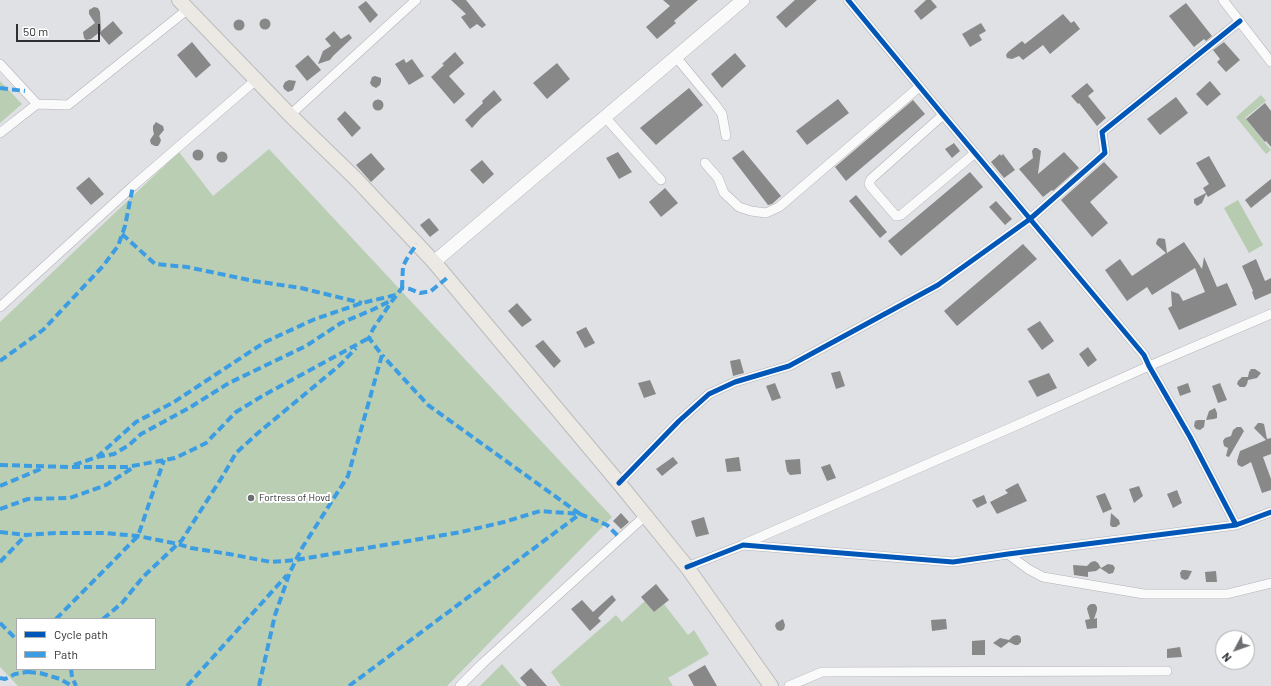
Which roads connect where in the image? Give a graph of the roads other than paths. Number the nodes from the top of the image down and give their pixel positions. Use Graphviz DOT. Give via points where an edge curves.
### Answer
graph roads {
  1 [pos="416,0"];
  2 [pos="743,0"];
  3 [pos="848,0"];
  4 [pos="1223,0"];
  5 [pos="184,4"];
  6 [pos="1240,21"];
  7 [pos="676,57"];
  8 [pos="1271,62"];
  9 [pos="0,64"];
  10 [pos="257,79"];
  11 [pos="920,87"];
  12 [pos="37,104"];
  13 [pos="290,114"];
  14 [pos="943,115"];
  15 [pos="605,117"];
  16 [pos="0,133"];
  17 [pos="726,136"];
  18 [pos="975,153"];
  19 [pos="705,163"];
  20 [pos="661,180"];
  21 [pos="1030,219"];
  22 [pos="434,262"];
  23 [pos="0,307"];
  24 [pos="1271,314"];
  25 [pos="1149,366"];
  26 [pos="619,483"];
  27 [pos="1271,512"];
  28 [pos="645,516"];
  29 [pos="1236,525"];
  30 [pos="743,545"];
  31 [pos="1008,554"];
  32 [pos="687,567"];
  33 [pos="1271,583"];
  34 [pos="1167,671"];
  35 [pos="460,686"];
  36 [pos="771,686"];
  37 [pos="789,686"];
  1 -- 13 [label="street"];
  2 -- 7 [label="main road"];
  3 -- 11 [label="street"];
  4 -- 6 [label="street"];
  5 -- 10 [label="main road"];
  5 -- 12 [label="street" via="68,105"];
  6 -- 8 [label="street"];
  6 -- 21 [label="street" via="1102,132 1105,153"];
  7 -- 15 [label="main road"];
  7 -- 17 [label="street" via="722,114"];
  9 -- 12 [label="street"];
  10 -- 13 [label="main road"];
  10 -- 23 [label="street" via="133,186"];
  11 -- 14 [label="street"];
  11 -- 19 [label="street" via="779,207 766,213 739,207 724,194 718,178"];
  12 -- 16 [label="street"];
  13 -- 22 [label="main road"];
  14 -- 18 [label="street"];
  14 -- 18 [label="street" via="871,179 871,187 896,216 901,215"];
  15 -- 20 [label="street"];
  15 -- 22 [label="main road"];
  18 -- 21 [label="street"];
  21 -- 25 [label="street" via="1144,355"];
  21 -- 26 [label="street" via="938,285 789,366 723,386 709,394"];
  22 -- 26 [label="main road"];
  24 -- 25 [label="street"];
  25 -- 29 [label="street"];
  25 -- 30 [label="street"];
  26 -- 28 [label="main road"];
  27 -- 29 [label="street"];
  28 -- 32 [label="main road"];
  28 -- 35 [label="street"];
  29 -- 31 [label="street"];
  30 -- 31 [label="street" via="953,562"];
  30 -- 32 [label="street"];
  31 -- 33 [label="street" via="1043,577 1144,594 1227,594"];
  32 -- 36 [label="main road"];
  34 -- 37 [label="street" via="822,672"];
}
